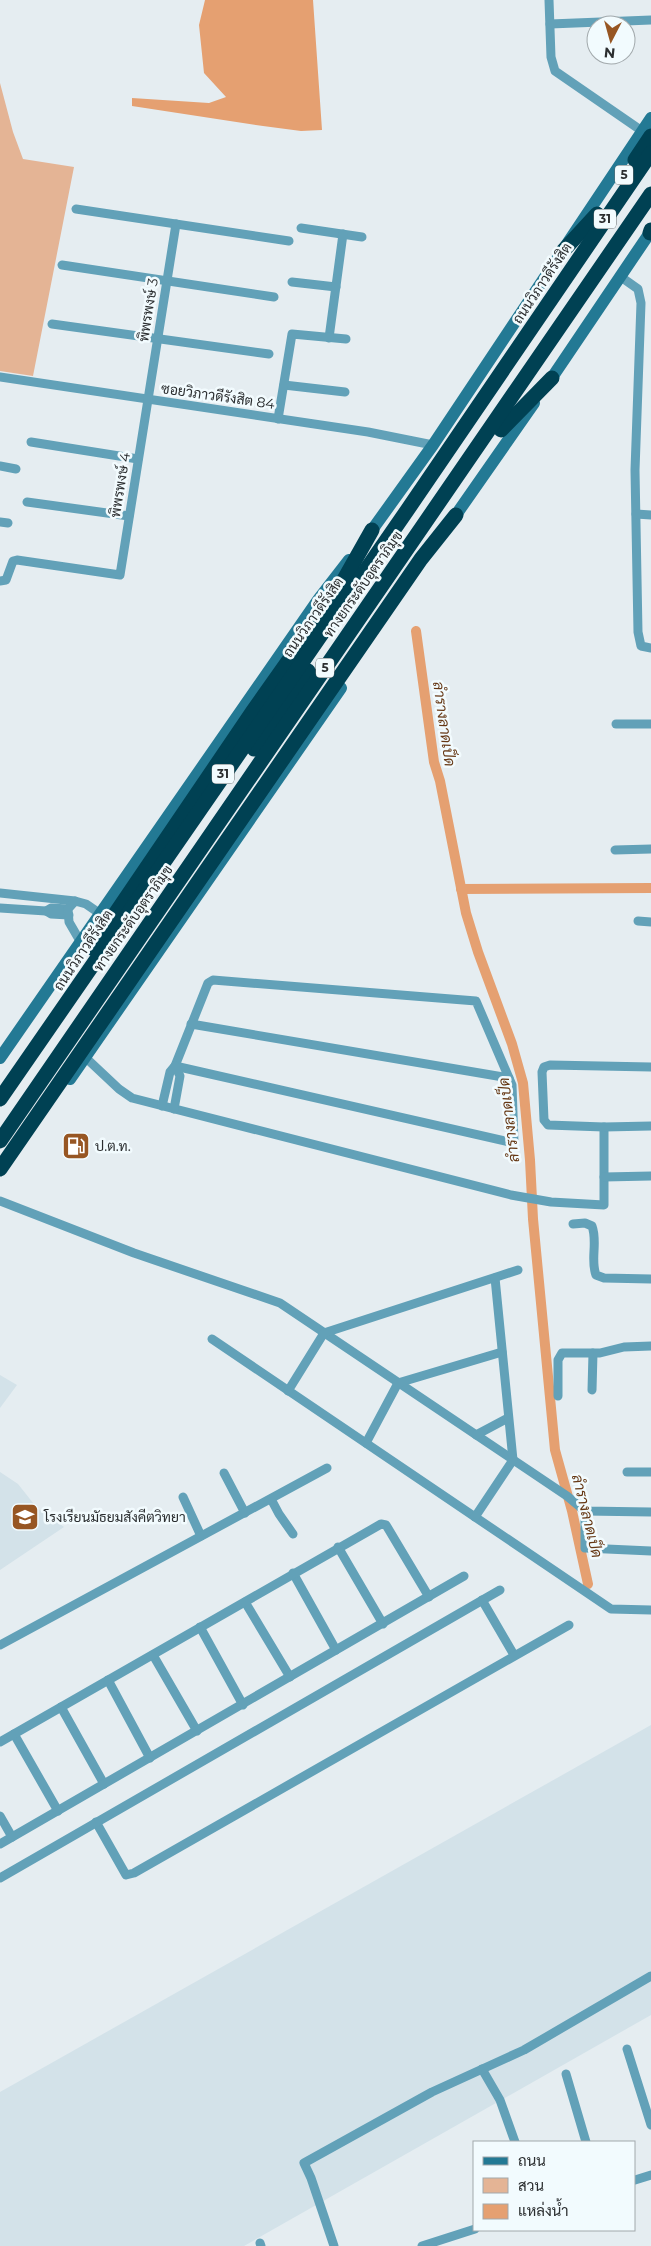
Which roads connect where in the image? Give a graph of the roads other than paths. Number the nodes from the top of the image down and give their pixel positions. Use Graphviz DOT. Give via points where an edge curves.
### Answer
graph roads {
  1 [pos="549,0"];
  2 [pos="651,20"];
  3 [pos="636,22"];
  4 [pos="586,23"];
  5 [pos="550,24"];
  6 [pos="651,118"];
  7 [pos="647,134"];
  8 [pos="651,153"];
  9 [pos="651,170"];
  10 [pos="651,194"];
  11 [pos="76,209"];
  12 [pos="651,213"];
  13 [pos="597,214"];
  14 [pos="176,224"];
  15 [pos="301,228"];
  16 [pos="651,231"];
  17 [pos="343,234"];
  18 [pos="362,237"];
  19 [pos="288,241"];
  20 [pos="563,251"];
  21 [pos="62,265"];
  22 [pos="621,277"];
  23 [pos="167,280"];
  24 [pos="292,282"];
  25 [pos="560,285"];
  26 [pos="336,287"];
  27 [pos="274,297"];
  28 [pos="52,324"];
  29 [pos="157,338"];
  30 [pos="329,338"];
  31 [pos="346,339"];
  32 [pos="269,354"];
  33 [pos="0,377"];
  34 [pos="552,378"];
  35 [pos="284,385"];
  36 [pos="345,392"];
  37 [pos="147,400"];
  38 [pos="278,419"];
  39 [pos="501,430"];
  40 [pos="31,442"];
  41 [pos="433,444"];
  42 [pos="138,458"];
  43 [pos="0,466"];
  44 [pos="16,469"];
  45 [pos="27,502"];
  46 [pos="636,514"];
  47 [pos="456,515"];
  48 [pos="651,515"];
  49 [pos="129,516"];
  50 [pos="372,530"];
  51 [pos="0,581"];
  52 [pos="651,648"];
  53 [pos="616,724"];
  54 [pos="651,724"];
  55 [pos="651,849"];
  56 [pos="615,850"];
  57 [pos="0,893"];
  58 [pos="74,901"];
  59 [pos="0,908"];
  60 [pos="68,912"];
  61 [pos="99,913"];
  62 [pos="638,921"];
  63 [pos="651,922"];
  64 [pos="80,941"];
  65 [pos="191,1024"];
  66 [pos="0,1058"];
  67 [pos="86,1058"];
  68 [pos="175,1066"];
  69 [pos="651,1067"];
  70 [pos="509,1078"];
  71 [pos="0,1086"];
  72 [pos="0,1098"];
  73 [pos="162,1106"];
  74 [pos="174,1109"];
  75 [pos="0,1110"];
  76 [pos="651,1126"];
  77 [pos="604,1128"];
  78 [pos="0,1141"];
  79 [pos="0,1150"];
  80 [pos="0,1169"];
  81 [pos="0,1175"];
  82 [pos="651,1176"];
  83 [pos="604,1177"];
  84 [pos="0,1201"];
  85 [pos="573,1224"];
  86 [pos="518,1270"];
  87 [pos="495,1278"];
  88 [pos="651,1279"];
  89 [pos="324,1333"];
  90 [pos="212,1339"];
  91 [pos="651,1346"];
  92 [pos="502,1352"];
  93 [pos="593,1352"];
  94 [pos="398,1383"];
  95 [pos="592,1390"];
  96 [pos="288,1391"];
  97 [pos="558,1396"];
  98 [pos="508,1418"];
  99 [pos="476,1435"];
  100 [pos="366,1443"];
  101 [pos="512,1460"];
  102 [pos="327,1468"];
  103 [pos="627,1472"];
  104 [pos="651,1472"];
  105 [pos="224,1473"];
  106 [pos="184,1497"];
  107 [pos="271,1499"];
  108 [pos="585,1511"];
  109 [pos="651,1512"];
  110 [pos="245,1513"];
  111 [pos="475,1517"];
  112 [pos="293,1534"];
  113 [pos="201,1536"];
  114 [pos="338,1548"];
  115 [pos="651,1551"];
  116 [pos="293,1573"];
  117 [pos="464,1576"];
  118 [pos="500,1590"];
  119 [pos="429,1597"];
  120 [pos="482,1600"];
  121 [pos="244,1602"];
  122 [pos="651,1610"];
  123 [pos="383,1624"];
  124 [pos="569,1625"];
  125 [pos="200,1628"];
  126 [pos="0,1645"];
  127 [pos="336,1650"];
  128 [pos="152,1655"];
  129 [pos="514,1656"];
  130 [pos="290,1677"];
  131 [pos="108,1680"];
  132 [pos="243,1705"];
  133 [pos="61,1707"];
  134 [pos="197,1731"];
  135 [pos="14,1734"];
  136 [pos="0,1742"];
  137 [pos="150,1758"];
  138 [pos="104,1784"];
  139 [pos="58,1811"];
  140 [pos="0,1816"];
  141 [pos="96,1822"];
  142 [pos="12,1838"];
  143 [pos="0,1844"];
  144 [pos="0,1878"];
  145 [pos="651,1976"];
  146 [pos="627,2049"];
  147 [pos="482,2069"];
  148 [pos="566,2074"];
  149 [pos="651,2125"];
  150 [pos="515,2141"];
  151 [pos="586,2141"];
  152 [pos="651,2175"];
  153 [pos="636,2180"];
  154 [pos="473,2229"];
  155 [pos="334,2246"];
  156 [pos="422,2246"];
  1 -- 5 [label="street"];
  2 -- 3 [label="street"];
  4 -- 5 [label="street"];
  5 -- 7 [label="street" via="554,71"];
  6 -- 7 [label="main road, ถนนวิภาวดีรังสิต / 31"];
  7 -- 13 [label="highway, 5"];
  7 -- 20 [label="main road, ถนนวิภาวดีรังสิต / 31"];
  8 -- 25 [label="highway, ถนนวิภาวดีรังสิต / 31"];
  9 -- 75 [label="highway, ทางยกระดับอุตราภิมุข / 5" via="293,692"];
  10 -- 78 [label="highway, ทางยกระดับอุตราภิมุข / 5"];
  11 -- 14 [label="street"];
  12 -- 39 [label="highway, 31"];
  13 -- 20 [label="highway, 5"];
  13 -- 25 [label="highway, 5"];
  14 -- 19 [label="street"];
  14 -- 23 [label="street, พิพรพงษ์ 3"];
  15 -- 17 [label="street"];
  16 -- 22 [label="main road"];
  17 -- 18 [label="street"];
  17 -- 26 [label="street"];
  20 -- 41 [label="main road, ถนนวิภาวดีรังสิต / 31"];
  21 -- 23 [label="street"];
  22 -- 34 [label="main road"];
  22 -- 46 [label="street" via="638,288 641,303"];
  23 -- 27 [label="street"];
  23 -- 29 [label="street, พิพรพงษ์ 3"];
  24 -- 26 [label="street"];
  25 -- 72 [label="highway, ถนนวิภาวดีรังสิต / 31"];
  26 -- 30 [label="street"];
  28 -- 29 [label="street"];
  29 -- 32 [label="street"];
  29 -- 37 [label="street, พิพรพงษ์ 3"];
  30 -- 31 [label="street"];
  30 -- 35 [label="street" via="292,334"];
  33 -- 37 [label="street, ซอยวิภาวดีรังสิต 84"];
  34 -- 39 [label="highway"];
  34 -- 47 [label="main road"];
  35 -- 36 [label="street"];
  35 -- 38 [label="street"];
  37 -- 38 [label="street, ซอยวิภาวดีรังสิต 84"];
  37 -- 42 [label="street, พิพรพงษ์ 4"];
  38 -- 41 [label="street, ซอยวิภาวดีรังสิต 84"];
  39 -- 79 [label="highway, 31"];
  40 -- 42 [label="street"];
  41 -- 50 [label="main road, ถนนวิภาวดีรังสิต / 31"];
  42 -- 49 [label="street, พิพรพงษ์ 4"];
  43 -- 44 [label="street"];
  45 -- 49 [label="street"];
  46 -- 48 [label="street"];
  46 -- 52 [label="street" via="638,632 641,646"];
  47 -- 67 [label="main road"];
  47 -- 80 [label="highway, 5" via="420,559"];
  49 -- 51 [label="street, พิพรพงษ์ 4" via="120,575 17,560 13,561 6,580"];
  50 -- 61 [label="main road, ถนนวิภาวดีรังสิต / 31" via="318,600"];
  50 -- 71 [label="highway" via="337,592"];
  53 -- 54 [label="street"];
  55 -- 56 [label="street"];
  57 -- 58 [label="street"];
  58 -- 60 [label="street"];
  58 -- 61 [label="street"];
  59 -- 60 [label="street" via="51,914"];
  60 -- 64 [label="street"];
  61 -- 64 [label="main road, ถนนวิภาวดีรังสิต / 31"];
  62 -- 63 [label="street"];
  64 -- 66 [label="main road, ถนนวิภาวดีรังสิต / 31"];
  65 -- 68 [label="street"];
  65 -- 70 [label="street"];
  65 -- 70 [label="street" via="208,983 213,980 476,1000"];
  67 -- 73 [label="street" via="132,1098"];
  67 -- 81 [label="main road"];
  68 -- 70 [label="street" via="514,1143 514,1099"];
  68 -- 73 [label="street" via="170,1072"];
  68 -- 74 [label="street" via="180,1076"];
  69 -- 77 [label="street" via="544,1067 544,1120 548,1125"];
  73 -- 74 [label="street"];
  74 -- 83 [label="street" via="530,1199 604,1205"];
  76 -- 77 [label="street"];
  77 -- 83 [label="street"];
  82 -- 83 [label="street"];
  84 -- 89 [label="street" via="134,1253 280,1304"];
  85 -- 88 [label="street" via="592,1226 596,1275"];
  86 -- 87 [label="street"];
  87 -- 89 [label="street"];
  87 -- 92 [label="street"];
  89 -- 94 [label="street"];
  89 -- 96 [label="street"];
  90 -- 96 [label="street"];
  91 -- 93 [label="street"];
  92 -- 94 [label="street"];
  92 -- 98 [label="street"];
  93 -- 95 [label="street"];
  93 -- 97 [label="street" via="562,1353 559,1356"];
  94 -- 99 [label="street"];
  94 -- 100 [label="street"];
  96 -- 100 [label="street"];
  98 -- 99 [label="street"];
  98 -- 101 [label="street"];
  99 -- 101 [label="street"];
  100 -- 111 [label="street"];
  101 -- 108 [label="street"];
  101 -- 111 [label="street"];
  102 -- 107 [label="street"];
  103 -- 104 [label="street"];
  105 -- 110 [label="street"];
  106 -- 113 [label="street"];
  107 -- 110 [label="street"];
  107 -- 112 [label="street"];
  108 -- 109 [label="street"];
  108 -- 115 [label="street" via="585,1548"];
  110 -- 113 [label="street"];
  111 -- 122 [label="street" via="611,1609"];
  113 -- 126 [label="street"];
  114 -- 116 [label="street"];
  114 -- 119 [label="street" via="377,1526 386,1526"];
  114 -- 123 [label="street"];
  116 -- 121 [label="street"];
  116 -- 127 [label="street"];
  117 -- 119 [label="street"];
  118 -- 120 [label="street"];
  119 -- 123 [label="street"];
  120 -- 129 [label="street"];
  120 -- 141 [label="street"];
  121 -- 125 [label="street"];
  121 -- 130 [label="street"];
  123 -- 127 [label="street"];
  124 -- 129 [label="street"];
  125 -- 128 [label="street"];
  125 -- 132 [label="street"];
  127 -- 130 [label="street"];
  128 -- 131 [label="street"];
  128 -- 134 [label="street"];
  129 -- 141 [label="street" via="134,1873 126,1875"];
  130 -- 132 [label="street"];
  131 -- 133 [label="street"];
  131 -- 137 [label="street"];
  132 -- 134 [label="street"];
  133 -- 135 [label="street"];
  133 -- 138 [label="street"];
  134 -- 137 [label="street"];
  135 -- 136 [label="street"];
  135 -- 139 [label="street"];
  137 -- 138 [label="street"];
  138 -- 139 [label="street"];
  139 -- 142 [label="street"];
  140 -- 142 [label="street"];
  141 -- 144 [label="street"];
  142 -- 143 [label="street"];
  145 -- 147 [label="street" via="524,2050"];
  146 -- 149 [label="street"];
  147 -- 150 [label="street" via="500,2100"];
  147 -- 155 [label="street" via="432,2092 304,2164"];
  148 -- 151 [label="street"];
  152 -- 153 [label="street"];
  154 -- 156 [label="street"];
}
